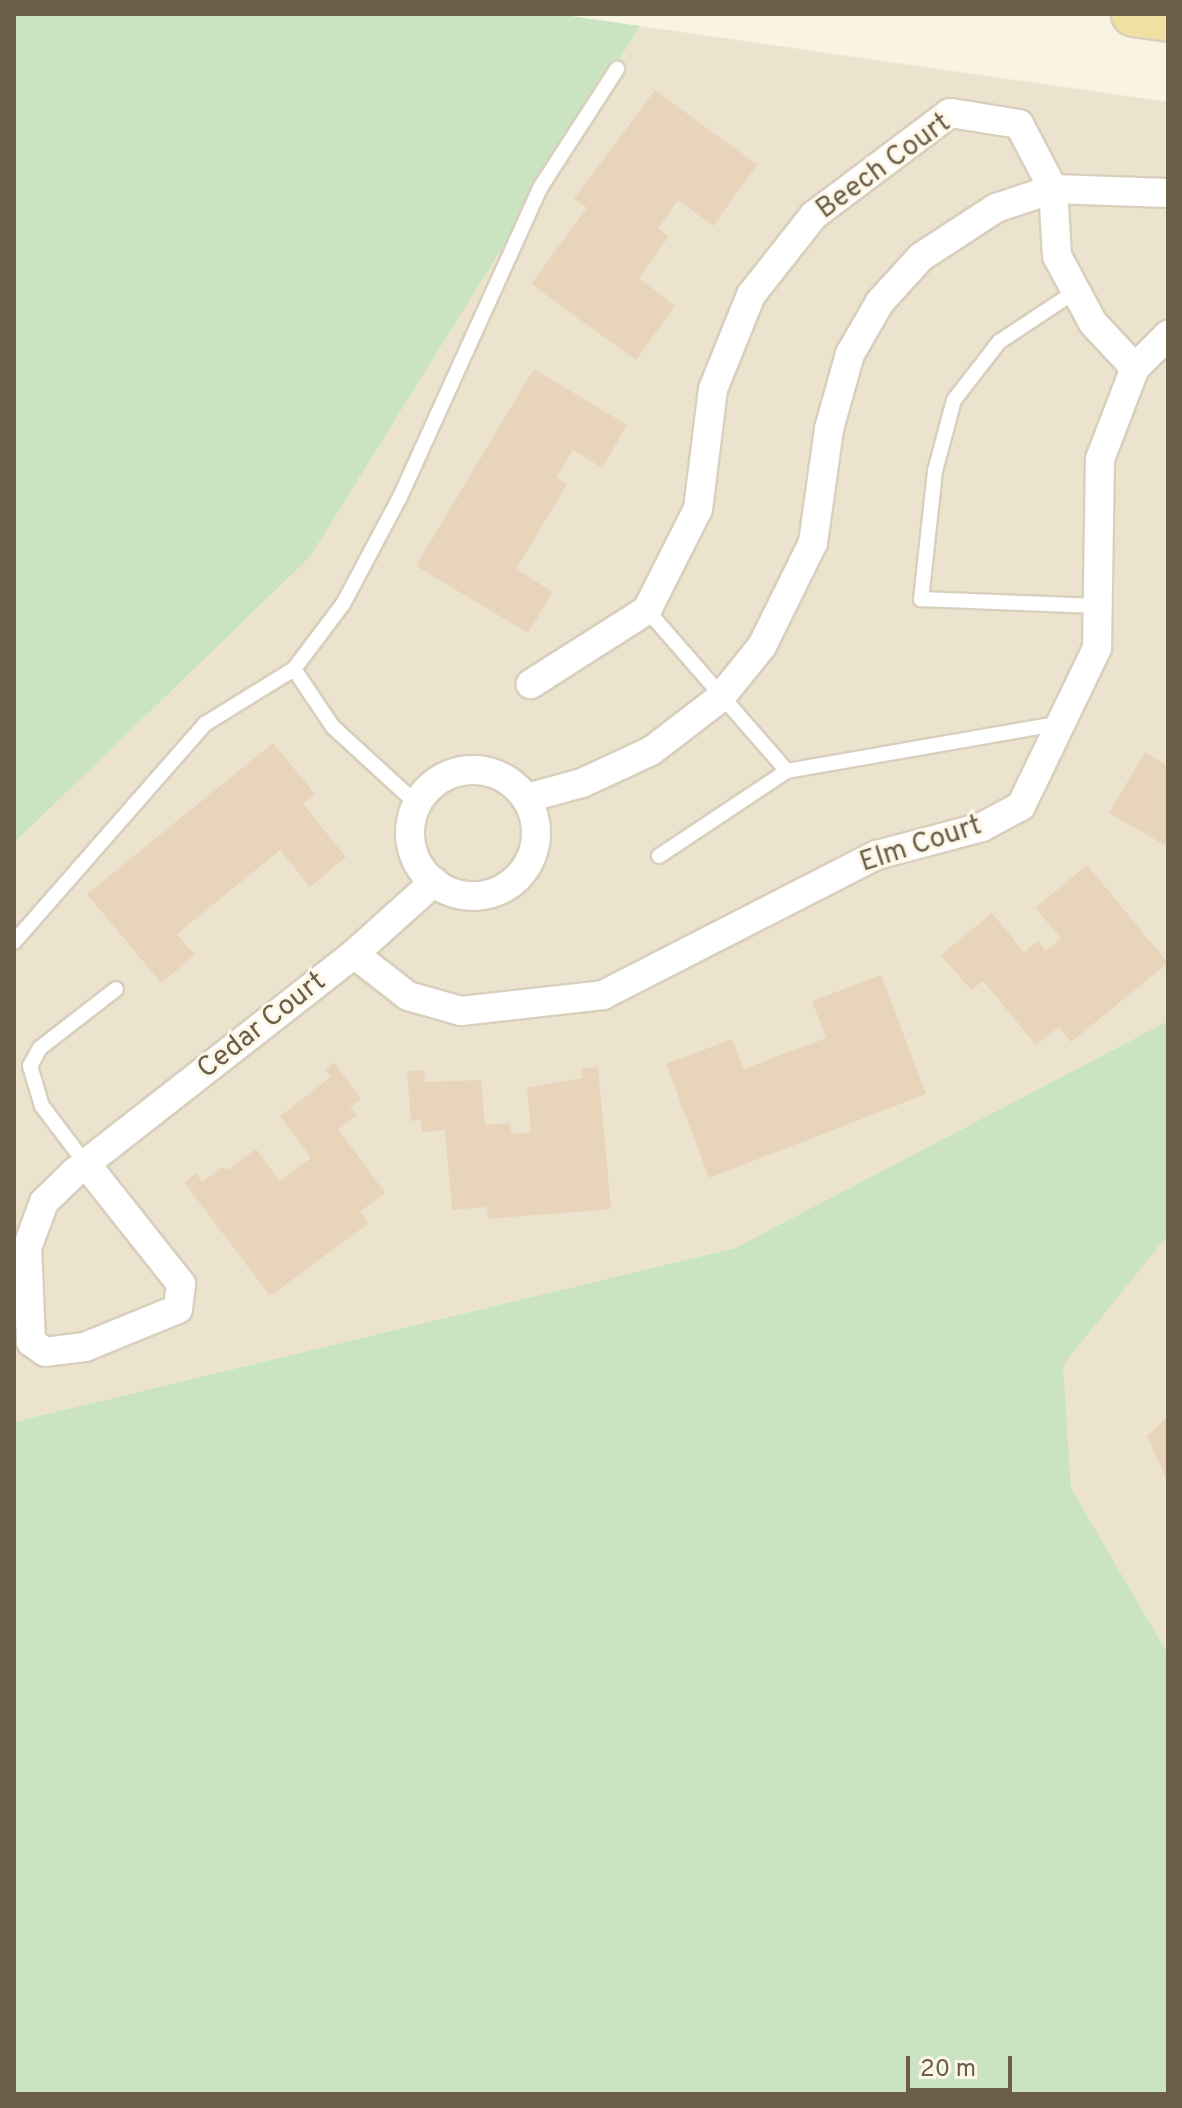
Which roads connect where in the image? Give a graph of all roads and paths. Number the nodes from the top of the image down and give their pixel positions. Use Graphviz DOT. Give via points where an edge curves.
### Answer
graph roads {
  1 [pos="1134,14"];
  2 [pos="1168,19"];
  3 [pos="617,69"];
  4 [pos="1053,189"];
  5 [pos="1168,193"];
  6 [pos="1076,291"];
  7 [pos="1168,335"];
  8 [pos="1135,368"];
  9 [pos="1097,606"];
  10 [pos="647,610"];
  11 [pos="294,669"];
  12 [pos="531,684"];
  13 [pos="720,698"];
  14 [pos="1057,724"];
  15 [pos="787,771"];
  16 [pos="527,798"];
  17 [pos="417,804"];
  18 [pos="659,856"];
  19 [pos="434,882"];
  20 [pos="14,942"];
  21 [pos="354,954"];
  22 [pos="116,989"];
  23 [pos="86,1164"];
  1 -- 2 [label="main road"];
  3 -- 11 [label="lane" via="540,188 400,497 350,591"];
  4 -- 5 [label="street"];
  4 -- 6 [label="street" via="1057,256"];
  4 -- 10 [label="street, Beech Court" via="1019,124 950,113 814,215 751,295 713,389 698,509"];
  4 -- 13 [label="street" via="996,208 957,230 921,257 880,302 839,382 822,506 800,579 762,646"];
  6 -- 8 [label="street" via="1093,323"];
  6 -- 9 [label="lane" via="999,342 954,400 935,471 921,599"];
  7 -- 8 [label="street, Elm Court"];
  8 -- 9 [label="street, Elm Court" via="1100,459"];
  9 -- 14 [label="street, Elm Court" via="1097,648"];
  10 -- 12 [label="street"];
  10 -- 13 [label="lane"];
  11 -- 17 [label="lane" via="333,727"];
  11 -- 20 [label="lane" via="205,724"];
  13 -- 15 [label="lane"];
  13 -- 16 [label="street" via="683,729 617,768"];
  14 -- 15 [label="lane"];
  14 -- 21 [label="street, Elm Court" via="1021,806 982,827 877,855 603,995 461,1011 408,996"];
  15 -- 18 [label="lane"];
  16 -- 17 [label="street" via="496,773 470,769 433,783"];
  16 -- 19 [label="street" via="536,842 513,882 477,896"];
  17 -- 19 [label="street" via="410,829 414,855"];
  19 -- 21 [label="street, Cedar Court"];
  21 -- 23 [label="street, Cedar Court"];
  22 -- 23 [label="lane" via="40,1048 30,1066 42,1106"];
  23 -- 23 [label="street, Cedar Court" via="44,1202 27,1248 31,1342 45,1352 85,1347 178,1309 181,1284"];
}
